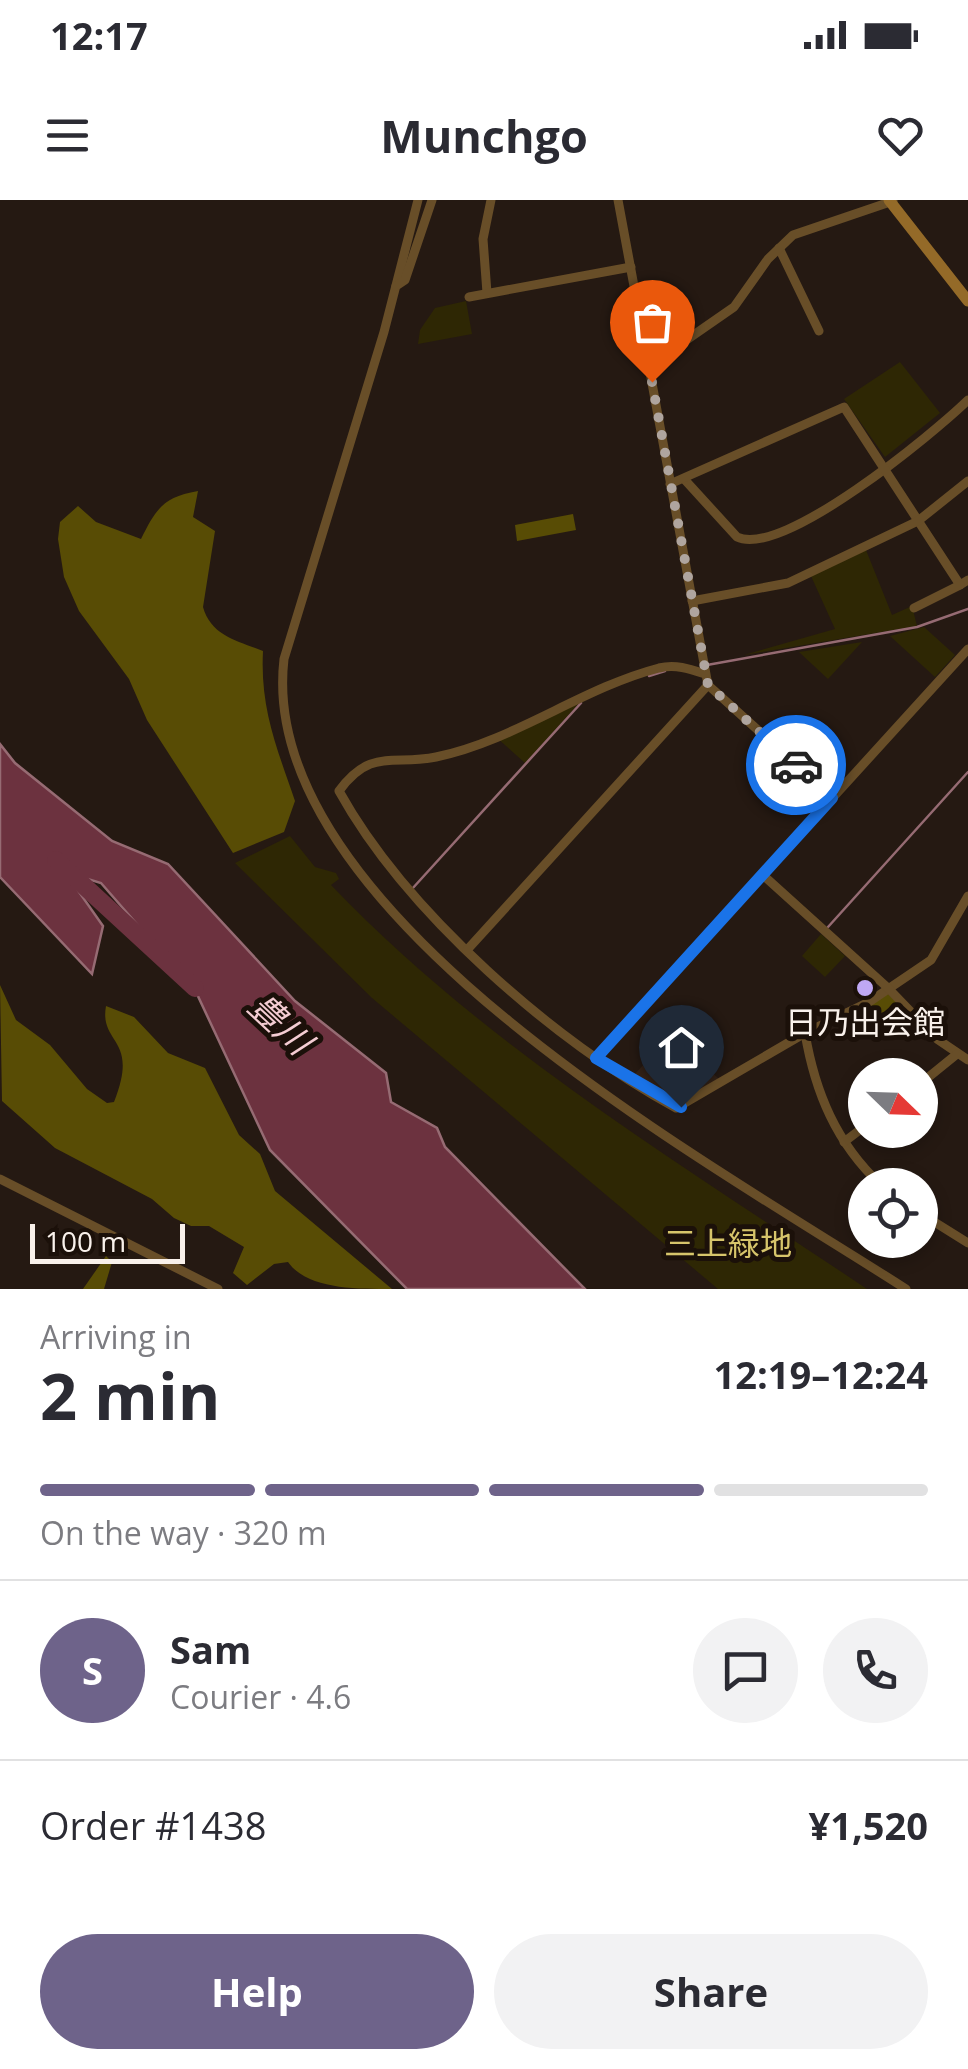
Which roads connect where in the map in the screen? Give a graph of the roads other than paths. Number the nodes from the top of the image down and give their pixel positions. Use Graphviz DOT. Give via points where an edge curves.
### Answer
graph roads {
  1 [pos="418,200"];
  2 [pos="432,200"];
  3 [pos="491,200"];
  4 [pos="618,200"];
  5 [pos="891,201"];
  6 [pos="779,248"];
  7 [pos="630,267"];
  8 [pos="396,286"];
  9 [pos="487,293"];
  10 [pos="469,297"];
  11 [pos="968,301"];
  12 [pos="819,331"];
  13 [pos="648,360"];
  14 [pos="968,400"];
  15 [pos="886,471"];
  16 [pos="685,480"];
  17 [pos="968,480"];
  18 [pos="670,484"];
  19 [pos="918,521"];
  20 [pos="964,583"];
  21 [pos="692,601"];
  22 [pos="914,608"];
  23 [pos="968,649"];
  24 [pos="705,674"];
  25 [pos="708,685"];
  26 [pos="832,798"];
  27 [pos="762,875"];
  28 [pos="968,896"];
  29 [pos="957,916"];
  30 [pos="968,919"];
  31 [pos="467,950"];
  32 [pos="888,988"];
  33 [pos="804,1033"];
  34 [pos="957,1054"];
  35 [pos="596,1058"];
  36 [pos="968,1060"];
  37 [pos="938,1069"];
  38 [pos="848,1139"];
  39 [pos="844,1142"];
  40 [pos="866,1168"];
  41 [pos="0,1179"];
  42 [pos="938,1224"];
  43 [pos="968,1243"];
  44 [pos="218,1289"];
  45 [pos="906,1289"];
  1 -- 8 [label="street"];
  2 -- 8 [label="street" via="405,280"];
  3 -- 9 [label="street" via="482,240"];
  4 -- 7 [label="street"];
  5 -- 6 [label="street" via="798,232"];
  5 -- 11 [label="main road"];
  6 -- 12 [label="street"];
  6 -- 13 [label="street" via="734,307"];
  7 -- 9 [label="street"];
  7 -- 13 [label="street"];
  8 -- 45 [label="street" via="284,659 285,714 308,792 364,879 417,940 486,1002 666,1133"];
  9 -- 10 [label="street"];
  13 -- 18 [label="street"];
  14 -- 15 [label="street"];
  15 -- 16 [label="street" via="798,522 748,541"];
  15 -- 16 [label="street" via="841,406"];
  15 -- 19 [label="street"];
  16 -- 18 [label="street"];
  17 -- 19 [label="street"];
  18 -- 21 [label="street"];
  19 -- 20 [label="street"];
  19 -- 21 [label="street" via="788,583"];
  20 -- 22 [label="street"];
  21 -- 24 [label="street"];
  23 -- 26 [label="street"];
  24 -- 25 [label="street"];
  24 -- 31 [label="street" via="662,667 441,756 387,760 351,775 339,791 362,832 428,915"];
  25 -- 26 [label="street"];
  25 -- 31 [label="street"];
  26 -- 27 [label="street"];
  27 -- 32 [label="street"];
  27 -- 35 [label="street"];
  28 -- 29 [label="street"];
  29 -- 30 [label="street"];
  29 -- 32 [label="street" via="931,960"];
  31 -- 35 [label="street"];
  32 -- 33 [label="street"];
  32 -- 34 [label="street"];
  33 -- 35 [label="street" via="681,1107"];
  33 -- 39 [label="street" via="820,1098"];
  34 -- 36 [label="street"];
  34 -- 37 [label="street"];
  38 -- 39 [label="street"];
  39 -- 40 [label="street"];
  41 -- 44 [label="street"];
  42 -- 43 [label="street"];
}
